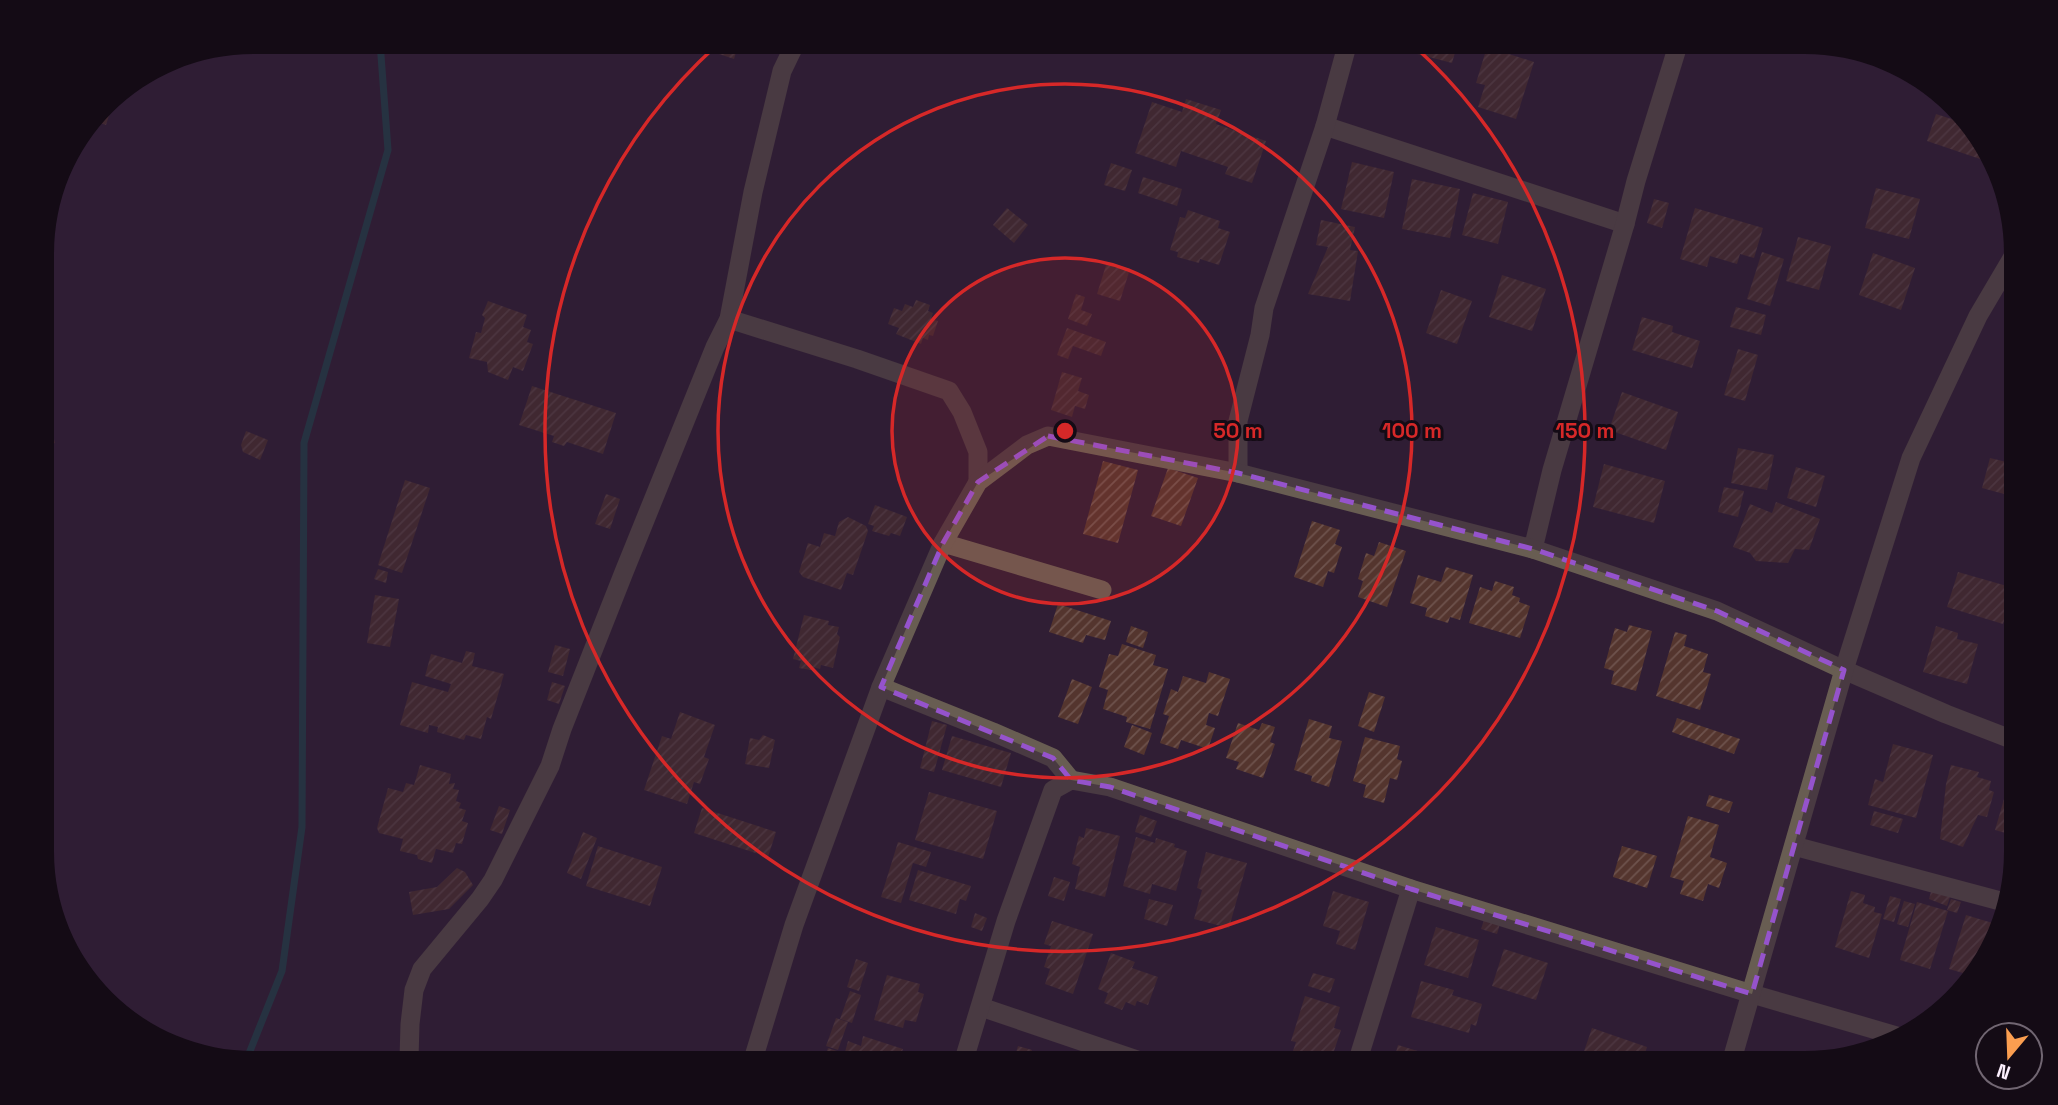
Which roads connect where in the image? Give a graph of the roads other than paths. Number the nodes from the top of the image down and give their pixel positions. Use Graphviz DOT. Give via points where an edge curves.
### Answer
graph roads {
  1 [pos="790,54"];
  2 [pos="1345,54"];
  3 [pos="1675,54"];
  4 [pos="1325,126"];
  5 [pos="1625,225"];
  6 [pos="2004,289"];
  7 [pos="729,319"];
  8 [pos="1238,473"];
  9 [pos="978,482"];
  10 [pos="943,543"];
  11 [pos="1533,549"];
  12 [pos="1102,590"];
  13 [pos="1843,670"];
  14 [pos="881,687"];
  15 [pos="2004,736"];
  16 [pos="1071,780"];
  17 [pos="1794,846"];
  18 [pos="1411,889"];
  19 [pos="1998,900"];
  20 [pos="1752,994"];
  21 [pos="981,1007"];
  22 [pos="1886,1033"];
  23 [pos="1109,1050"];
  24 [pos="1361,1050"];
  25 [pos="1735,1050"];
  26 [pos="409,1051"];
  27 [pos="756,1051"];
  28 [pos="967,1051"];
  1 -- 7 [label="street" via="753,192"];
  2 -- 4 [label="street"];
  3 -- 5 [label="street"];
  4 -- 5 [label="street"];
  4 -- 8 [label="street" via="1264,308 1238,421"];
  5 -- 11 [label="street"];
  6 -- 13 [label="street" via="1978,316 1911,458"];
  7 -- 9 [label="street" via="949,391 978,452"];
  7 -- 26 [label="street" via="550,765 493,880 422,969 414,990"];
  8 -- 9 [label="street" via="1048,436 1027,445"];
  8 -- 11 [label="street"];
  9 -- 10 [label="street"];
  10 -- 12 [label="street"];
  10 -- 14 [label="street"];
  11 -- 13 [label="street" via="1717,611"];
  13 -- 15 [label="street"];
  13 -- 17 [label="street"];
  14 -- 16 [label="street" via="1053,758"];
  14 -- 27 [label="street" via="794,925"];
  16 -- 18 [label="street" via="1110,787"];
  16 -- 21 [label="street" via="1053,790"];
  17 -- 19 [label="street"];
  17 -- 20 [label="street"];
  18 -- 20 [label="street"];
  18 -- 24 [label="street"];
  20 -- 22 [label="street"];
  20 -- 25 [label="street"];
  21 -- 23 [label="street"];
  21 -- 28 [label="street"];
}
